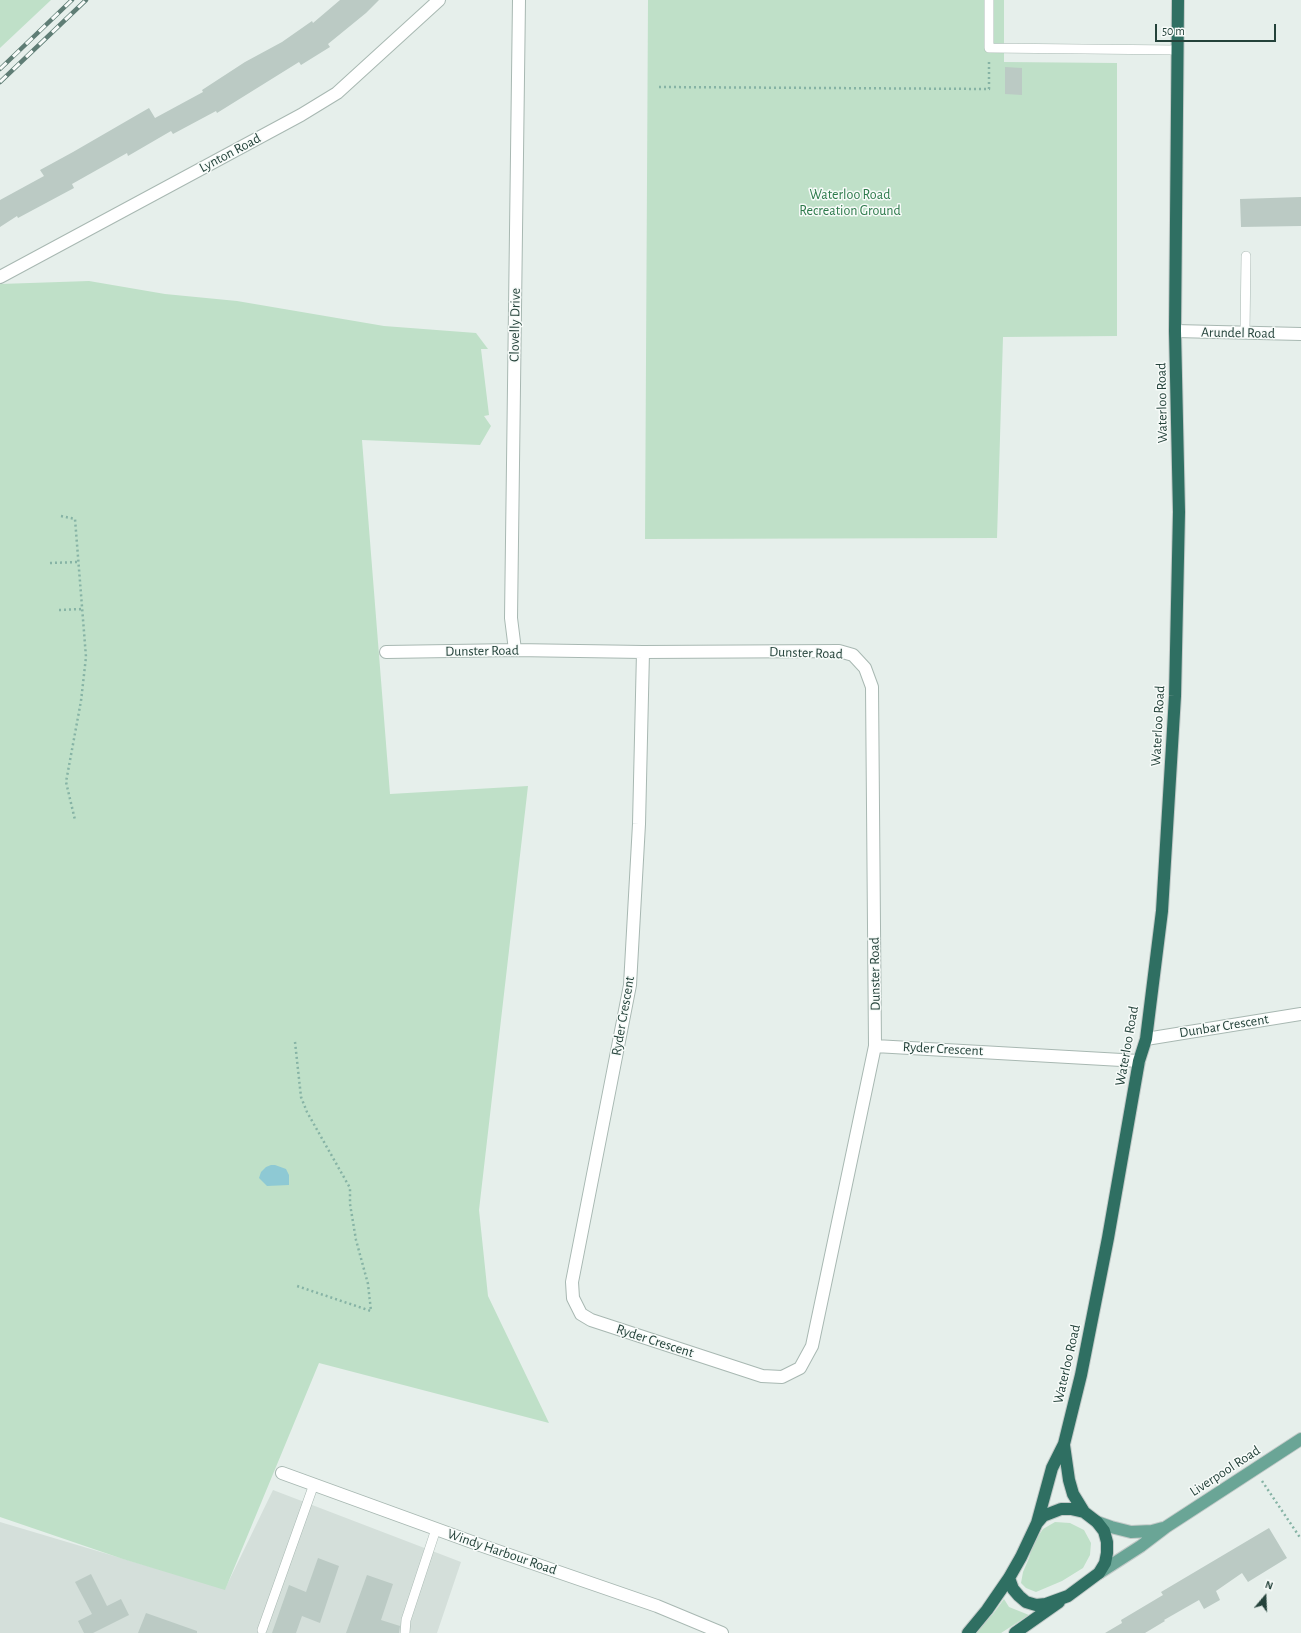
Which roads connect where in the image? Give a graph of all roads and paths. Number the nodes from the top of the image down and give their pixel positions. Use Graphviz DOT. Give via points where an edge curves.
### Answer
graph roads {
  1 [pos="439,0"];
  2 [pos="519,0"];
  3 [pos="989,0"];
  4 [pos="1178,0"];
  5 [pos="989,48"];
  6 [pos="1178,50"];
  7 [pos="659,87"];
  8 [pos="1246,256"];
  9 [pos="0,277"];
  10 [pos="1176,332"];
  11 [pos="1245,333"];
  12 [pos="1301,334"];
  13 [pos="61,516"];
  14 [pos="78,562"];
  15 [pos="50,563"];
  16 [pos="82,609"];
  17 [pos="59,610"];
  18 [pos="515,650"];
  19 [pos="386,652"];
  20 [pos="643,652"];
  21 [pos="75,820"];
  22 [pos="1301,1014"];
  23 [pos="1146,1039"];
  24 [pos="295,1042"];
  25 [pos="875,1046"];
  26 [pos="1140,1061"];
  27 [pos="297,1286"];
  28 [pos="1301,1439"];
  29 [pos="1064,1444"];
  30 [pos="1255,1470"];
  31 [pos="282,1473"];
  32 [pos="314,1484"];
  33 [pos="1084,1512"];
  34 [pos="1097,1522"];
  35 [pos="1038,1523"];
  36 [pos="1166,1527"];
  37 [pos="436,1529"];
  38 [pos="1301,1539"];
  39 [pos="1099,1573"];
  40 [pos="1009,1578"];
  41 [pos="1068,1596"];
  42 [pos="262,1630"];
  43 [pos="405,1633"];
  44 [pos="722,1633"];
  45 [pos="968,1633"];
  46 [pos="1015,1633"];
  1 -- 9 [label="street, Lynton Road" via="337,93 301,115"];
  2 -- 18 [label="street, Clovelly Drive" via="511,618"];
  3 -- 5 [label="lane"];
  4 -- 6 [label="highway, Waterloo Road"];
  5 -- 6 [label="lane"];
  5 -- 7 [label="path" via="989,89"];
  6 -- 10 [label="highway, Waterloo Road"];
  8 -- 11 [label="lane"];
  10 -- 11 [label="street, Arundel Road"];
  10 -- 23 [label="highway, Waterloo Road" via="1179,512 1175,696 1162,911"];
  11 -- 12 [label="street, Arundel Road"];
  13 -- 14 [label="path" via="74,519"];
  14 -- 15 [label="path"];
  14 -- 16 [label="path"];
  16 -- 17 [label="path"];
  16 -- 21 [label="path" via="86,658 66,782"];
  18 -- 19 [label="street, Dunster Road"];
  18 -- 20 [label="street, Dunster Road"];
  20 -- 25 [label="street, Dunster Road" via="838,651 853,655 865,668 872,687"];
  20 -- 25 [label="street, Ryder Crescent" via="639,824 630,985 572,1282 573,1298 581,1314 591,1320 762,1376 782,1377 800,1368 812,1346"];
  22 -- 23 [label="street, Dunbar Crescent"];
  23 -- 26 [label="highway, Waterloo Road"];
  24 -- 27 [label="path" via="301,1097 350,1188 350,1204 356,1240 368,1284 370,1311"];
  25 -- 26 [label="street, Ryder Crescent"];
  26 -- 29 [label="highway, Waterloo Road" via="1107,1246"];
  28 -- 30 [label="main road, Liverpool Road"];
  29 -- 33 [label="highway, Waterloo Road" via="1073,1494"];
  29 -- 35 [label="highway, Waterloo Road" via="1052,1468"];
  30 -- 36 [label="main road, Liverpool Road"];
  30 -- 38 [label="path"];
  31 -- 32 [label="street, Windy Harbour Road"];
  32 -- 37 [label="street, Windy Harbour Road"];
  32 -- 42 [label="lane"];
  33 -- 34 [label="highway"];
  33 -- 35 [label="highway" via="1061,1509 1043,1516"];
  34 -- 36 [label="main road, Liverpool Road" via="1131,1532"];
  34 -- 39 [label="highway" via="1104,1531 1107,1542 1105,1563"];
  35 -- 40 [label="highway"];
  36 -- 39 [label="main road, Liverpool Road"];
  37 -- 43 [label="lane" via="406,1620"];
  37 -- 44 [label="street, Windy Harbour Road" via="657,1606"];
  39 -- 41 [label="highway"];
  40 -- 41 [label="highway" via="1019,1596 1031,1603 1046,1604"];
  40 -- 45 [label="highway"];
  41 -- 46 [label="highway"];
}
